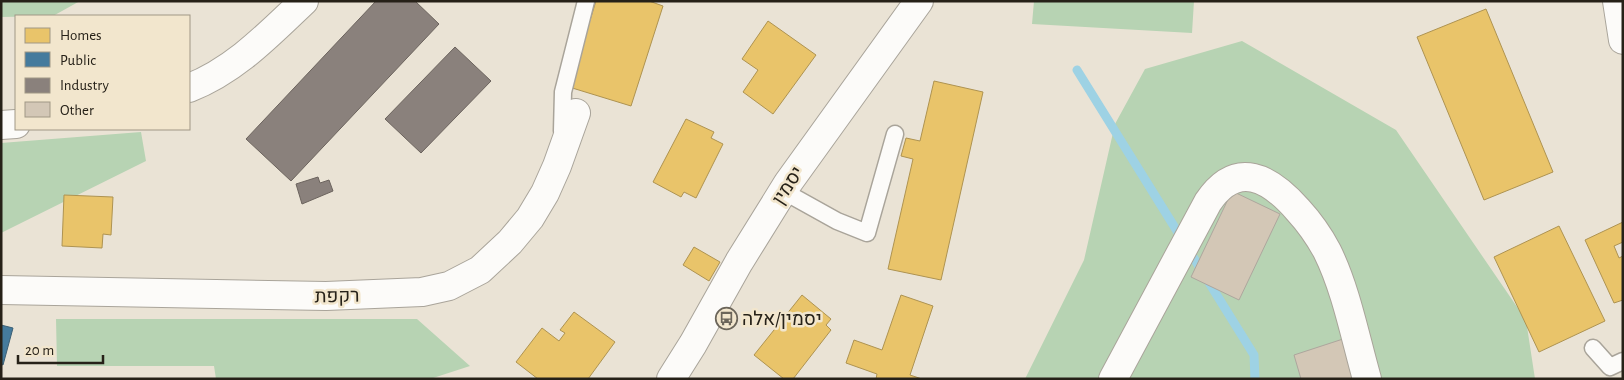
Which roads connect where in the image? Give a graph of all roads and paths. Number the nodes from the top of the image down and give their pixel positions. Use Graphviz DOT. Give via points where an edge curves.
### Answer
graph roads {
  1 [pos="304,1"];
  2 [pos="586,1"];
  3 [pos="919,1"];
  4 [pos="1617,1"];
  5 [pos="1623,40"];
  6 [pos="190,88"];
  7 [pos="576,113"];
  8 [pos="15,124"];
  9 [pos="1,125"];
  10 [pos="895,134"];
  11 [pos="562,153"];
  12 [pos="783,192"];
  13 [pos="1,290"];
  14 [pos="1593,348"];
  15 [pos="1623,361"];
  16 [pos="671,379"];
  17 [pos="1113,379"];
  18 [pos="1367,379"];
  1 -- 6 [label="street" via="238,62"];
  2 -- 11 [label="lane" via="563,92"];
  3 -- 12 [label="street, יסמין"];
  4 -- 5 [label="street"];
  7 -- 11 [label="street, רקפת"];
  8 -- 9 [label="street"];
  10 -- 12 [label="lane" via="868,233 837,222"];
  11 -- 13 [label="street, רקפת" via="538,205 510,242 480,270 449,286 414,292 326,296"];
  12 -- 16 [label="street, יסמין"];
  14 -- 15 [label="lane" via="1610,367"];
  17 -- 18 [label="street" via="1208,202 1222,185 1245,176 1274,186 1290,201 1326,250 1339,282"];
}
